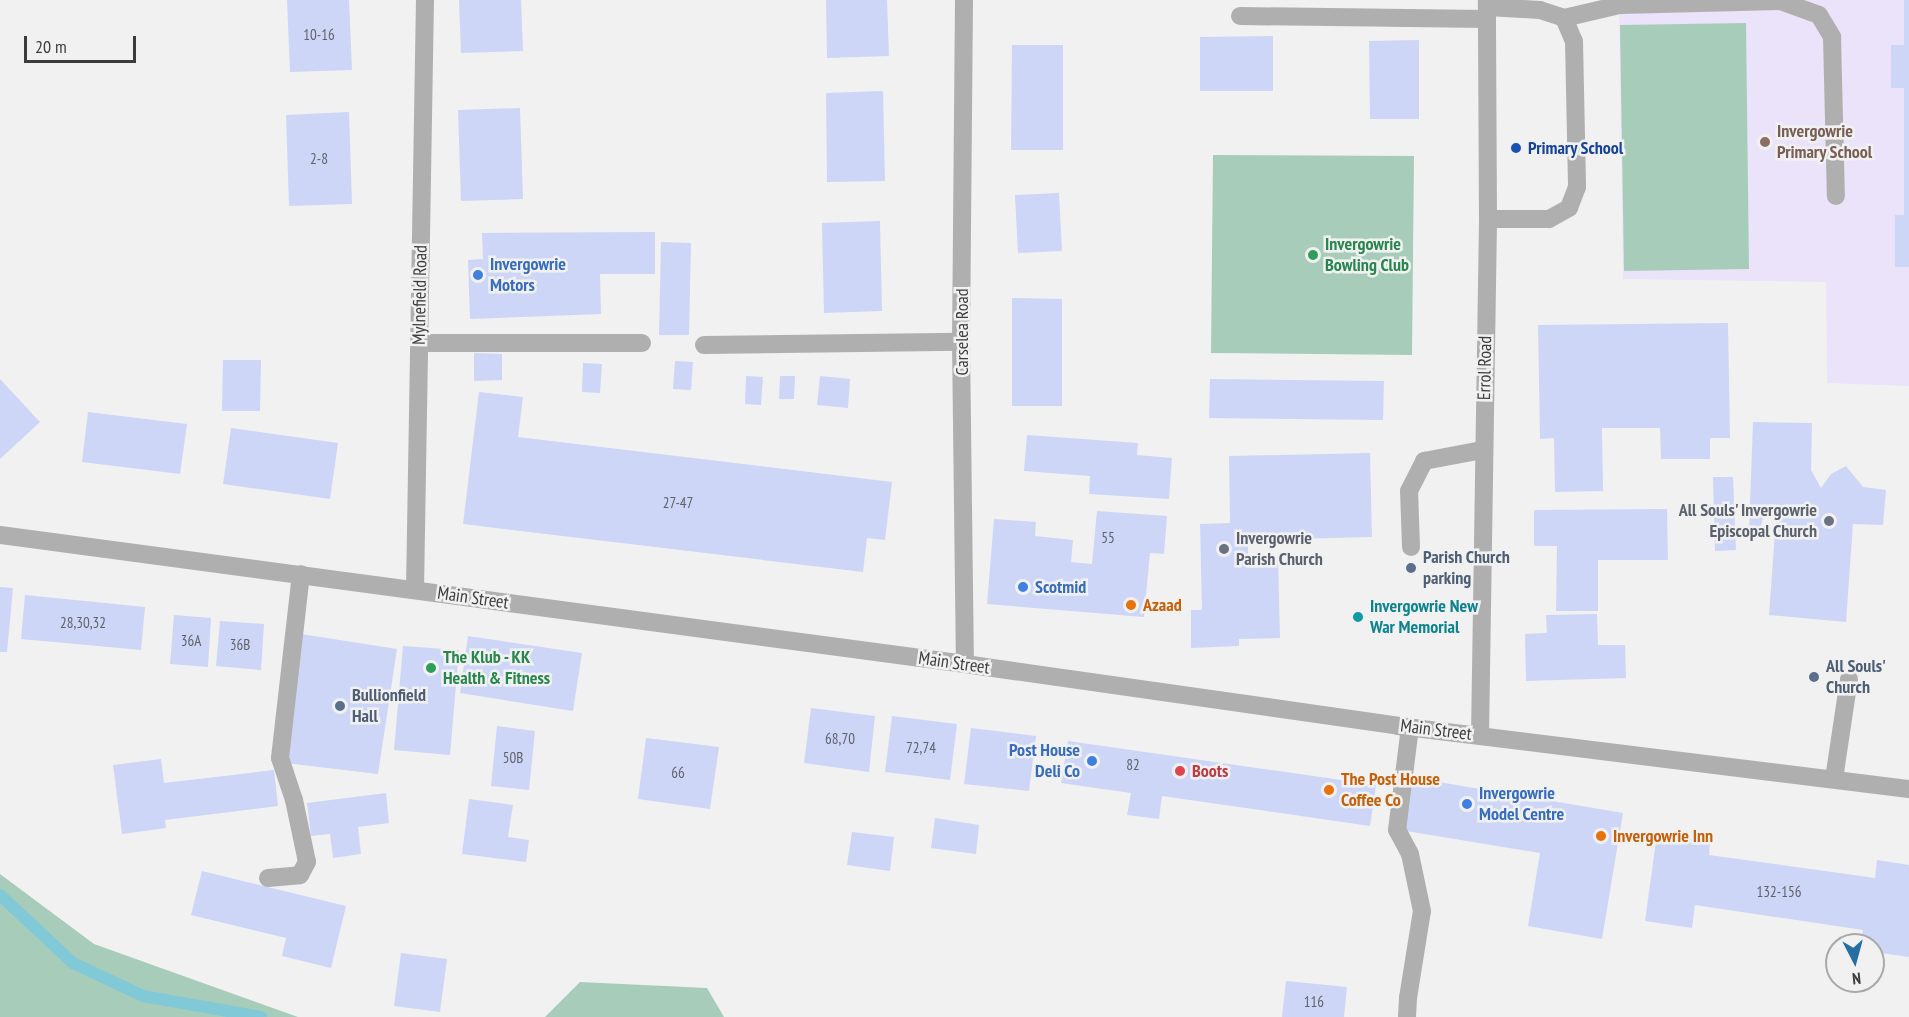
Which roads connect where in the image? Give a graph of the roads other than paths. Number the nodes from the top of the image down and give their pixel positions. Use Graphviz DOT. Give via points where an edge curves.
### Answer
graph roads {
  1 [pos="425,0"];
  2 [pos="964,0"];
  3 [pos="1487,9"];
  4 [pos="1240,16"];
  5 [pos="1564,18"];
  6 [pos="1836,196"];
  7 [pos="1488,219"];
  8 [pos="961,342"];
  9 [pos="418,343"];
  10 [pos="642,343"];
  11 [pos="704,345"];
  12 [pos="1483,450"];
  13 [pos="0,535"];
  14 [pos="1411,547"];
  15 [pos="301,574"];
  16 [pos="415,590"];
  17 [pos="965,664"];
  18 [pos="1849,679"];
  19 [pos="1410,727"];
  20 [pos="1480,736"];
  21 [pos="1834,779"];
  22 [pos="1909,789"];
  23 [pos="268,878"];
  24 [pos="1407,1017"];
  1 -- 9 [label="street, Mylnefield Road"];
  2 -- 8 [label="street, Carselea Road"];
  3 -- 4 [label="street"];
  3 -- 5 [label="street" via="1540,10"];
  3 -- 7 [label="street, Errol Road"];
  5 -- 6 [label="street" via="1620,5 1780,1 1819,15 1833,37"];
  5 -- 7 [label="street" via="1574,41 1577,187 1569,208 1549,219"];
  7 -- 12 [label="street, Errol Road"];
  8 -- 11 [label="street"];
  8 -- 17 [label="street, Carselea Road"];
  9 -- 10 [label="street"];
  9 -- 16 [label="street, Mylnefield Road"];
  12 -- 14 [label="street" via="1424,461 1409,491"];
  12 -- 20 [label="street, Errol Road"];
  13 -- 15 [label="street, Main Street"];
  15 -- 16 [label="street, Main Street"];
  15 -- 23 [label="street" via="280,758 307,862 300,875"];
  16 -- 17 [label="street, Main Street"];
  17 -- 19 [label="street, Main Street"];
  18 -- 21 [label="street"];
  19 -- 20 [label="street, Main Street"];
  19 -- 24 [label="street" via="1397,830 1410,854 1422,911"];
  20 -- 21 [label="street, Main Street"];
  21 -- 22 [label="street, Main Street"];
}
